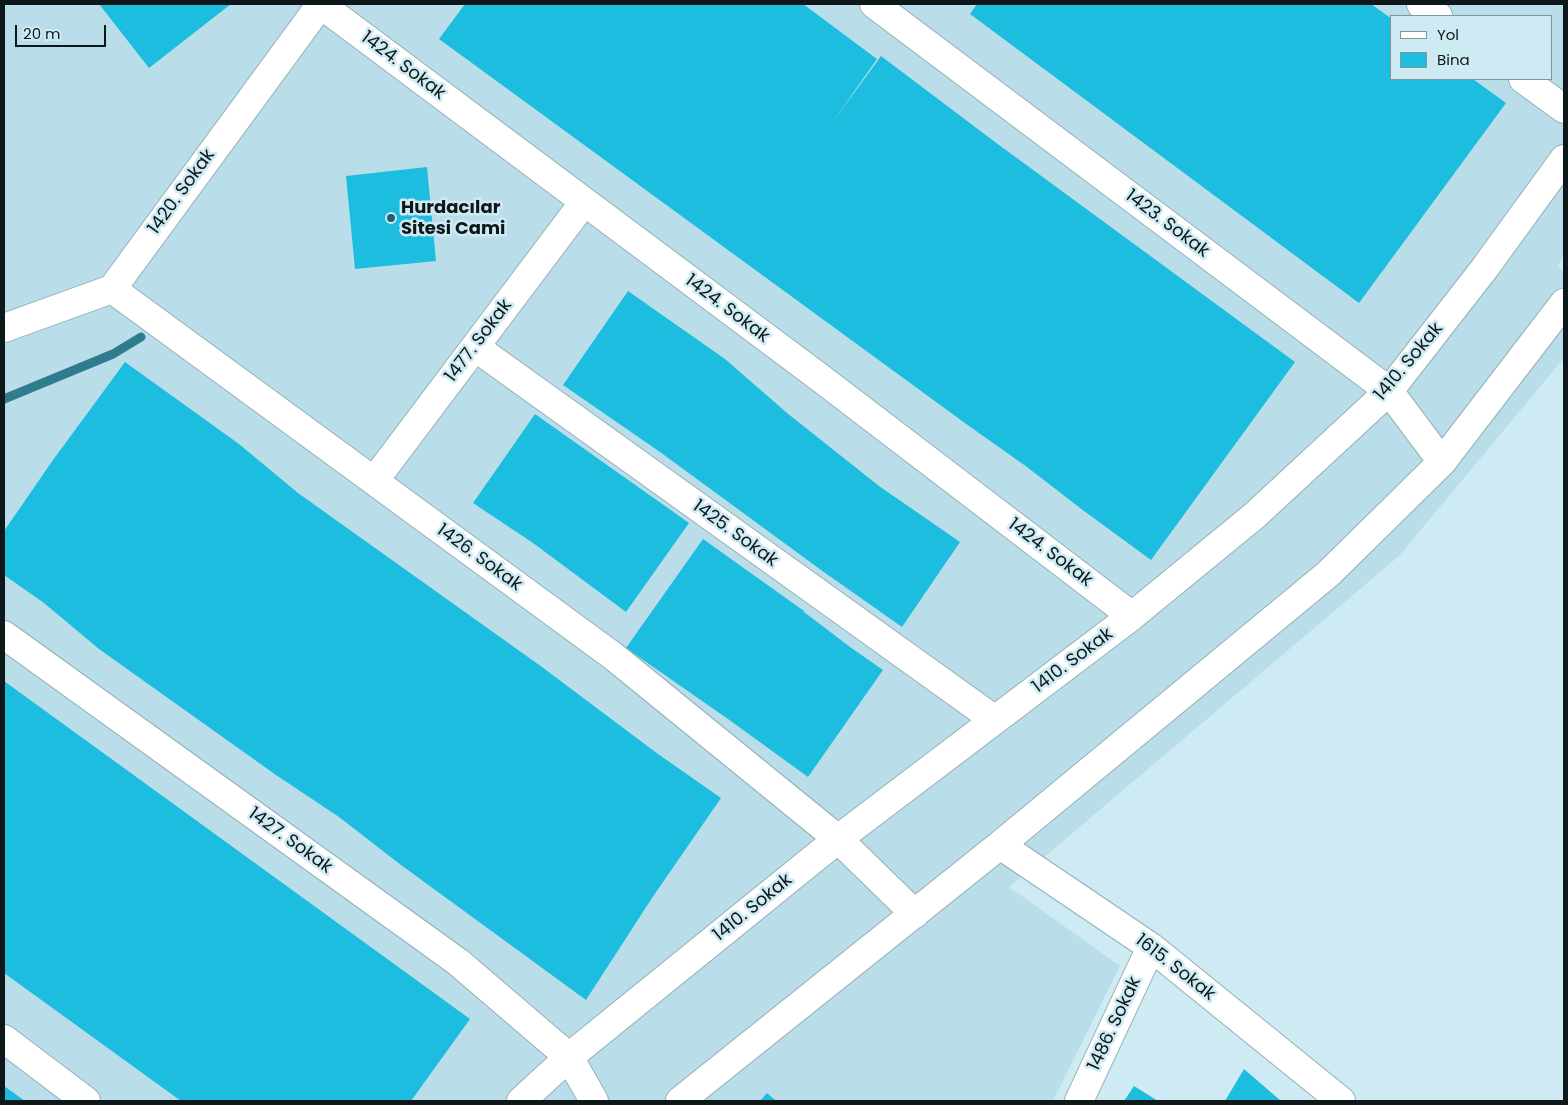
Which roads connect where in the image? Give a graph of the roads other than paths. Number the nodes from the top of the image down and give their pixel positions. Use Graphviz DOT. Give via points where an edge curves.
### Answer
graph roads {
  1 [pos="320,4"];
  2 [pos="874,4"];
  3 [pos="1421,4"];
  4 [pos="1437,15"];
  5 [pos="1524,80"];
  6 [pos="1564,109"];
  7 [pos="1564,158"];
  8 [pos="584,202"];
  9 [pos="112,288"];
  10 [pos="1564,303"];
  11 [pos="4,328"];
  12 [pos="475,347"];
  13 [pos="1389,391"];
  14 [pos="1442,462"];
  15 [pos="374,481"];
  16 [pos="1132,616"];
  17 [pos="4,635"];
  18 [pos="995,720"];
  19 [pos="838,839"];
  20 [pos="1000,845"];
  21 [pos="915,914"];
  22 [pos="1151,947"];
  23 [pos="4,1039"];
  24 [pos="569,1058"];
  25 [pos="86,1101"];
  26 [pos="521,1101"];
  27 [pos="594,1101"];
  28 [pos="680,1101"];
  29 [pos="1080,1101"];
  30 [pos="1341,1101"];
  1 -- 8 [label="street, 1424. Sokak"];
  1 -- 9 [label="street, 1420. Sokak"];
  2 -- 13 [label="street, 1423. Sokak"];
  3 -- 4 [label="street"];
  5 -- 6 [label="street"];
  7 -- 13 [label="street, 1410. Sokak" via="1484,269"];
  8 -- 12 [label="street, 1477. Sokak"];
  8 -- 16 [label="street, 1424. Sokak"];
  9 -- 11 [label="street"];
  9 -- 15 [label="street, 1426. Sokak"];
  10 -- 14 [label="street"];
  12 -- 15 [label="street, 1477. Sokak"];
  12 -- 18 [label="street, 1425. Sokak"];
  13 -- 14 [label="street, 1423. Sokak"];
  13 -- 16 [label="street, 1410. Sokak" via="1254,516"];
  14 -- 20 [label="street" via="1328,574"];
  15 -- 19 [label="street, 1426. Sokak" via="613,656"];
  16 -- 18 [label="street, 1410. Sokak"];
  17 -- 24 [label="street, 1427. Sokak" via="458,962"];
  18 -- 19 [label="street, 1410. Sokak"];
  19 -- 21 [label="street"];
  19 -- 24 [label="street, 1410. Sokak"];
  20 -- 21 [label="street"];
  20 -- 22 [label="street, 1615. Sokak"];
  21 -- 28 [label="street"];
  22 -- 29 [label="street, 1486. Sokak"];
  22 -- 30 [label="street, 1615. Sokak"];
  23 -- 25 [label="street"];
  24 -- 26 [label="street, 1410. Sokak"];
  24 -- 27 [label="street, 1427. Sokak"];
}
